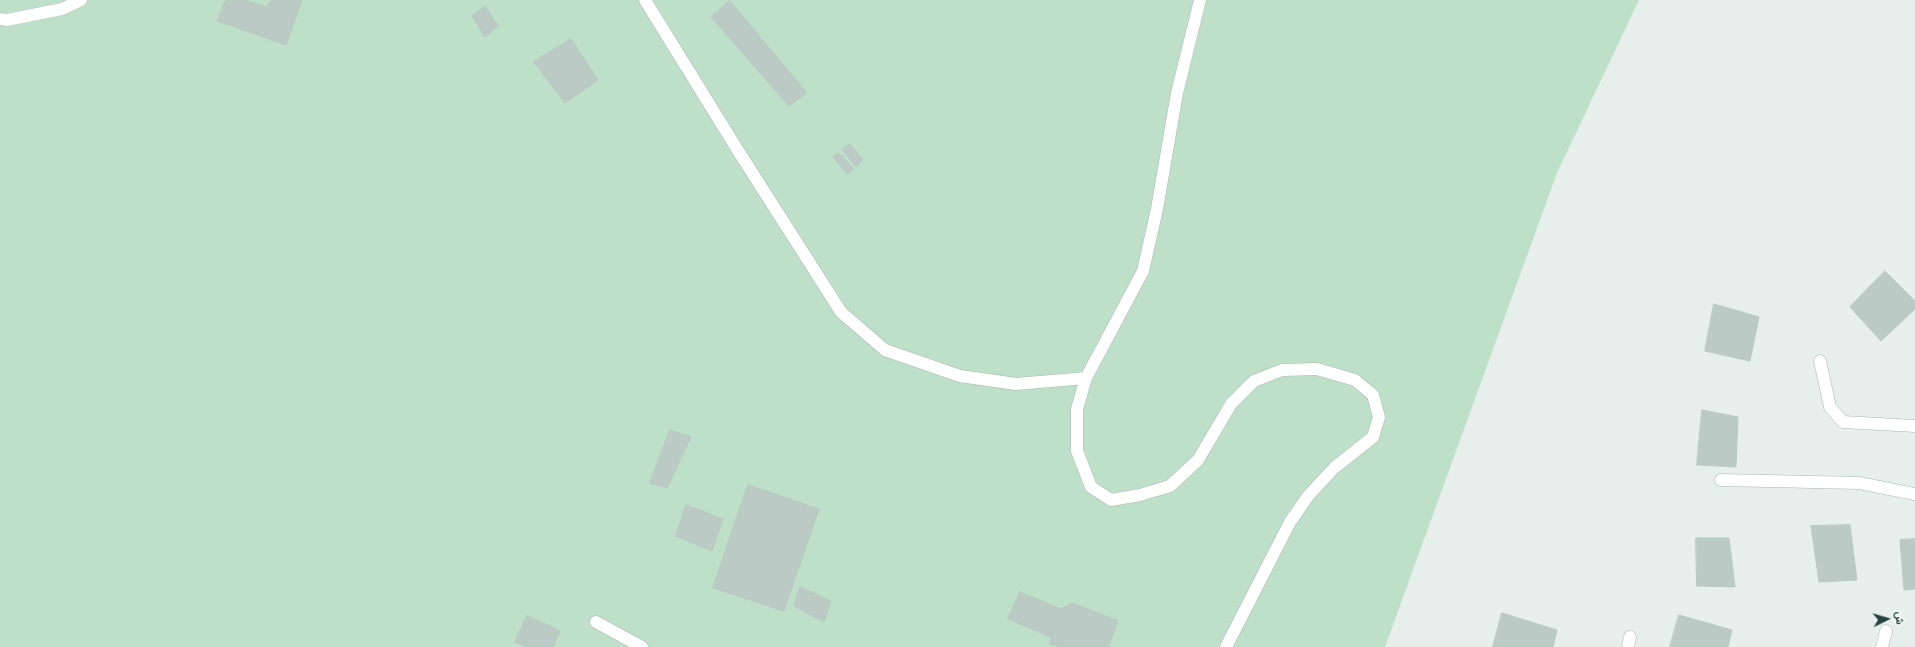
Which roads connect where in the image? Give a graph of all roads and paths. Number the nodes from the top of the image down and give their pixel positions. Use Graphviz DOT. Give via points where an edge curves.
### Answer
graph roads {
  1 [pos="81,0"];
  2 [pos="645,0"];
  3 [pos="1200,0"];
  4 [pos="0,19"];
  5 [pos="1820,361"];
  6 [pos="1086,378"];
  7 [pos="1915,426"];
  8 [pos="1721,480"];
  9 [pos="1915,494"];
  10 [pos="596,622"];
  11 [pos="1886,631"];
  12 [pos="642,647"];
  13 [pos="1226,647"];
  14 [pos="1882,647"];
  1 -- 4 [label="street" via="62,9 7,20"];
  2 -- 6 [label="street" via="736,149 841,312 885,350 960,376 1016,384"];
  3 -- 6 [label="street" via="1177,93 1143,272"];
  5 -- 7 [label="street" via="1830,407 1843,422"];
  6 -- 13 [label="street" via="1077,409 1077,451 1091,488 1112,500 1170,486 1198,460 1231,404 1254,381 1282,370 1317,369 1355,380 1373,395 1378,417 1373,437 1334,468 1308,496 1290,522"];
  8 -- 9 [label="street" via="1859,483"];
  10 -- 12 [label="street"];
  11 -- 14 [label="street"];
}
